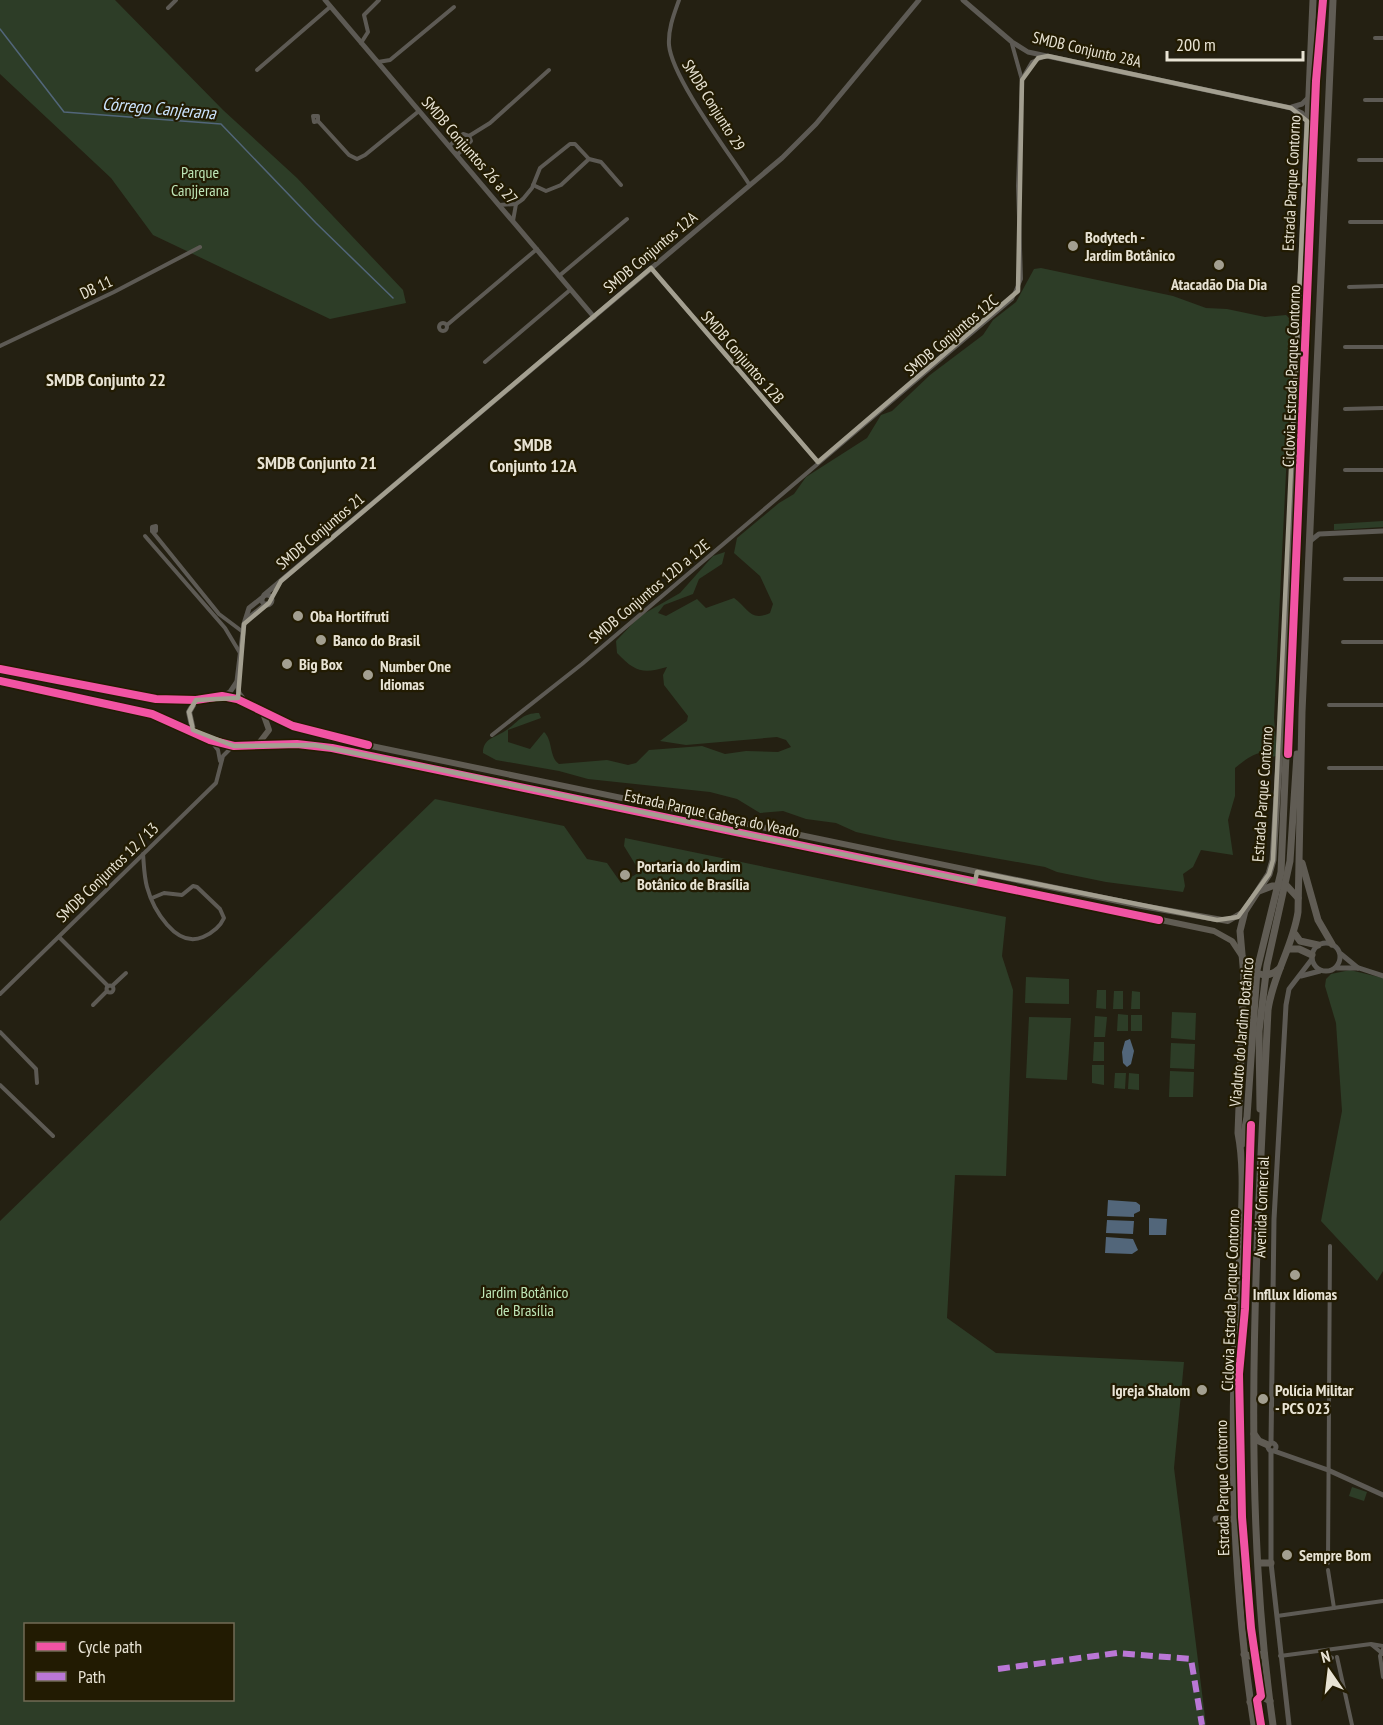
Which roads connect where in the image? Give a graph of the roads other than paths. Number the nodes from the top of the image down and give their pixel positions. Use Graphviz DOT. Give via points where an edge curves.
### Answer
graph roads {
  1 [pos="176,0"];
  2 [pos="325,0"];
  3 [pos="379,0"];
  4 [pos="679,0"];
  5 [pos="919,0"];
  6 [pos="963,0"];
  7 [pos="1313,0"];
  8 [pos="1333,0"];
  9 [pos="330,7"];
  10 [pos="454,7"];
  11 [pos="168,8"];
  12 [pos="1375,38"];
  13 [pos="1383,38"];
  14 [pos="1012,42"];
  15 [pos="361,43"];
  16 [pos="1048,56"];
  17 [pos="390,60"];
  18 [pos="377,62"];
  19 [pos="257,70"];
  20 [pos="549,70"];
  21 [pos="387,72"];
  22 [pos="1022,80"];
  23 [pos="1309,97"];
  24 [pos="1365,100"];
  25 [pos="1383,100"];
  26 [pos="1291,108"];
  27 [pos="419,111"];
  28 [pos="1307,121"];
  29 [pos="318,122"];
  30 [pos="469,136"];
  31 [pos="449,146"];
  32 [pos="457,155"];
  33 [pos="589,159"];
  34 [pos="1359,160"];
  35 [pos="1383,160"];
  36 [pos="749,184"];
  37 [pos="533,185"];
  38 [pos="621,185"];
  39 [pos="516,204"];
  40 [pos="499,205"];
  41 [pos="627,219"];
  42 [pos="513,221"];
  43 [pos="1350,222"];
  44 [pos="1383,222"];
  45 [pos="200,247"];
  46 [pos="537,249"];
  47 [pos="651,268"];
  48 [pos="559,276"];
  49 [pos="1349,286"];
  50 [pos="1383,286"];
  51 [pos="570,290"];
  52 [pos="594,317"];
  53 [pos="447,325"];
  54 [pos="0,346"];
  55 [pos="1345,347"];
  56 [pos="1383,347"];
  57 [pos="486,362"];
  58 [pos="1383,408"];
  59 [pos="1346,409"];
  60 [pos="432,454"];
  61 [pos="818,462"];
  62 [pos="1345,470"];
  63 [pos="1383,470"];
  64 [pos="1310,529"];
  65 [pos="1383,531"];
  66 [pos="1319,534"];
  67 [pos="145,536"];
  68 [pos="157,537"];
  69 [pos="1309,542"];
  70 [pos="1346,579"];
  71 [pos="1383,579"];
  72 [pos="280,581"];
  73 [pos="264,596"];
  74 [pos="271,598"];
  75 [pos="266,604"];
  76 [pos="244,624"];
  77 [pos="243,632"];
  78 [pos="1344,642"];
  79 [pos="1383,642"];
  80 [pos="240,654"];
  81 [pos="0,669"];
  82 [pos="0,681"];
  83 [pos="237,681"];
  84 [pos="222,696"];
  85 [pos="1303,696"];
  86 [pos="196,700"];
  87 [pos="247,703"];
  88 [pos="1282,703"];
  89 [pos="1329,705"];
  90 [pos="1383,705"];
  91 [pos="263,713"];
  92 [pos="194,730"];
  93 [pos="492,735"];
  94 [pos="210,740"];
  95 [pos="259,743"];
  96 [pos="234,746"];
  97 [pos="220,762"];
  98 [pos="1329,768"];
  99 [pos="1383,768"];
  100 [pos="1299,846"];
  101 [pos="143,854"];
  102 [pos="977,872"];
  103 [pos="987,874"];
  104 [pos="975,882"];
  105 [pos="986,884"];
  106 [pos="1259,891"];
  107 [pos="152,898"];
  108 [pos="1298,898"];
  109 [pos="1245,911"];
  110 [pos="1295,934"];
  111 [pos="59,937"];
  112 [pos="1332,944"];
  113 [pos="1318,945"];
  114 [pos="1290,949"];
  115 [pos="1341,954"];
  116 [pos="1243,957"];
  117 [pos="1312,957"];
  118 [pos="1284,964"];
  119 [pos="1359,968"];
  120 [pos="1336,969"];
  121 [pos="1320,971"];
  122 [pos="126,972"];
  123 [pos="1299,976"];
  124 [pos="1383,976"];
  125 [pos="109,988"];
  126 [pos="0,994"];
  127 [pos="93,1005"];
  128 [pos="0,1032"];
  129 [pos="37,1083"];
  130 [pos="0,1085"];
  131 [pos="1263,1132"];
  132 [pos="53,1136"];
  133 [pos="1241,1149"];
  134 [pos="1330,1246"];
  135 [pos="1254,1434"];
  136 [pos="1271,1447"];
  137 [pos="1255,1452"];
  138 [pos="1328,1470"];
  139 [pos="1383,1495"];
  140 [pos="1216,1519"];
  141 [pos="1235,1519"];
  142 [pos="1259,1563"];
  143 [pos="1271,1563"];
  144 [pos="1328,1563"];
  145 [pos="1328,1570"];
  146 [pos="1383,1601"];
  147 [pos="1334,1608"];
  148 [pos="1276,1616"];
  149 [pos="1382,1650"];
  150 [pos="1322,1651"];
  151 [pos="1264,1653"];
  152 [pos="1244,1654"];
  153 [pos="1280,1656"];
  154 [pos="1336,1656"];
  155 [pos="1383,1674"];
  156 [pos="1270,1701"];
  157 [pos="1251,1702"];
  158 [pos="1254,1725"];
  159 [pos="1273,1725"];
  160 [pos="1289,1725"];
  161 [pos="1352,1725"];
  1 -- 11 [label="street"];
  2 -- 9 [label="street, SMDB Conjuntos 26 a 27"];
  3 -- 15 [label="street" via="364,15 368,32"];
  4 -- 36 [label="street, SMDB Conjunto 29" via="669,42 675,67"];
  5 -- 36 [label="street, SMDB Conjuntos 12A" via="804,137"];
  6 -- 14 [label="street, SMDB Conjunto 28A"];
  7 -- 23 [label="highway, Estrada Parque Contorno"];
  8 -- 64 [label="highway, Estrada Parque Contorno"];
  9 -- 15 [label="street, SMDB Conjuntos 26 a 27"];
  9 -- 19 [label="street"];
  10 -- 17 [label="street"];
  12 -- 13 [label="street"];
  14 -- 16 [label="street, SMDB Conjunto 28A" via="1028,52"];
  14 -- 22 [label="street, SMDB Conjuntos 12C"];
  15 -- 18 [label="street, SMDB Conjuntos 26 a 27"];
  16 -- 22 [label="street" via="1032,62"];
  16 -- 26 [label="street, SMDB Conjunto 28A"];
  17 -- 18 [label="street"];
  17 -- 21 [label="street"];
  18 -- 21 [label="street, SMDB Conjuntos 26 a 27"];
  20 -- 30 [label="street" via="490,123"];
  21 -- 27 [label="street, SMDB Conjuntos 26 a 27"];
  22 -- 61 [label="street, SMDB Conjuntos 12C" via="1018,186 1022,279 1018,291"];
  23 -- 26 [label="street"];
  23 -- 28 [label="highway, Estrada Parque Contorno"];
  24 -- 25 [label="street"];
  26 -- 28 [label="street" via="1302,113"];
  27 -- 29 [label="street" via="357,159"];
  27 -- 31 [label="street, SMDB Conjuntos 26 a 27"];
  28 -- 88 [label="highway, Estrada Parque Contorno"];
  30 -- 31 [label="street" via="463,134"];
  30 -- 32 [label="street" via="471,141"];
  31 -- 32 [label="street, SMDB Conjuntos 26 a 27"];
  32 -- 40 [label="street, SMDB Conjuntos 26 a 27"];
  33 -- 37 [label="street" via="555,189 546,191"];
  33 -- 37 [label="street" via="575,144 568,144 540,168"];
  33 -- 38 [label="street" via="601,162"];
  34 -- 35 [label="street"];
  36 -- 47 [label="street, SMDB Conjuntos 12A"];
  37 -- 39 [label="street"];
  39 -- 40 [label="street"];
  39 -- 42 [label="street"];
  40 -- 42 [label="street, SMDB Conjuntos 26 a 27"];
  41 -- 48 [label="street"];
  42 -- 46 [label="street, SMDB Conjuntos 26 a 27"];
  43 -- 44 [label="street"];
  45 -- 54 [label="street, DB 11"];
  46 -- 48 [label="street, SMDB Conjuntos 26 a 27"];
  46 -- 53 [label="street"];
  47 -- 52 [label="street, SMDB Conjuntos 12A"];
  47 -- 61 [label="street, SMDB Conjuntos 12B"];
  48 -- 51 [label="street, SMDB Conjuntos 26 a 27"];
  49 -- 50 [label="street"];
  51 -- 52 [label="street, SMDB Conjuntos 26 a 27"];
  51 -- 57 [label="street"];
  52 -- 60 [label="street, SMDB Conjuntos 12A"];
  55 -- 56 [label="street"];
  58 -- 59 [label="street"];
  60 -- 72 [label="street, SMDB Conjuntos 21"];
  61 -- 93 [label="street, SMDB Conjuntos 12D a 12E" via="582,664"];
  62 -- 63 [label="street"];
  64 -- 66 [label="street"];
  64 -- 69 [label="highway, Estrada Parque Contorno"];
  65 -- 66 [label="street"];
  66 -- 69 [label="street"];
  67 -- 80 [label="street" via="225,628"];
  68 -- 68 [label="street" via="152,531 152,526 157,528"];
  68 -- 77 [label="street" via="219,614"];
  69 -- 85 [label="highway, Estrada Parque Contorno"];
  70 -- 71 [label="street"];
  72 -- 73 [label="street, SMDB Conjuntos 21"];
  72 -- 74 [label="street, SMDB Conjuntos 21"];
  73 -- 74 [label="street"];
  73 -- 75 [label="street"];
  73 -- 76 [label="street, SMDB Conjuntos 21" via="249,608"];
  74 -- 75 [label="street, SMDB Conjuntos 21"];
  75 -- 76 [label="street" via="250,614"];
  76 -- 77 [label="street"];
  77 -- 80 [label="street"];
  78 -- 79 [label="street"];
  80 -- 83 [label="street"];
  81 -- 86 [label="main road" via="138,697"];
  82 -- 92 [label="main road" via="128,707"];
  83 -- 84 [label="street" via="233,690"];
  83 -- 87 [label="street" via="239,693"];
  84 -- 86 [label="main road"];
  84 -- 87 [label="main road"];
  85 -- 100 [label="highway, Estrada Parque Contorno"];
  85 -- 131 [label="highway, Viaduto do Jardim Botânico" via="1290,861 1267,965 1259,1031"];
  86 -- 92 [label="main road" via="189,712"];
  87 -- 91 [label="main road"];
  88 -- 106 [label="highway, Estrada Parque Contorno" via="1273,860"];
  88 -- 133 [label="highway, Viaduto do Jardim Botânico" via="1285,795 1280,880 1255,985 1247,1117"];
  89 -- 90 [label="street"];
  91 -- 95 [label="main road" via="269,730"];
  91 -- 102 [label="main road, Estrada Parque Cabeça do Veado" via="328,736"];
  92 -- 94 [label="main road"];
  94 -- 96 [label="main road"];
  94 -- 97 [label="street" via="218,750"];
  95 -- 96 [label="main road"];
  95 -- 104 [label="main road, Estrada Parque Cabeça do Veado" via="314,745 387,759"];
  96 -- 97 [label="street, SMDB Conjuntos 12 / 13"];
  97 -- 101 [label="street, SMDB Conjuntos 12 / 13" via="216,783"];
  98 -- 99 [label="street"];
  100 -- 108 [label="highway, Estrada Parque Contorno"];
  100 -- 112 [label="highway" via="1318,920"];
  101 -- 107 [label="street" via="146,885"];
  101 -- 111 [label="street, SMDB Conjuntos 12 / 13"];
  102 -- 103 [label="main road, Estrada Parque Cabeça do Veado"];
  102 -- 104 [label="main road"];
  103 -- 105 [label="main road"];
  103 -- 109 [label="main road, Estrada Parque Cabeça do Veado" via="1217,920 1228,921"];
  104 -- 105 [label="main road, Estrada Parque Cabeça do Veado"];
  105 -- 116 [label="main road, Estrada Parque Cabeça do Veado" via="1214,931 1232,941"];
  106 -- 108 [label="highway" via="1272,886 1291,889"];
  106 -- 109 [label="highway, Estrada Parque Contorno"];
  107 -- 107 [label="street" via="171,928 185,940 207,935 224,918 197,887 182,895 165,893"];
  108 -- 110 [label="highway, Estrada Parque Contorno"];
  109 -- 116 [label="highway, Estrada Parque Contorno" via="1240,931"];
  110 -- 113 [label="highway" via="1300,942"];
  110 -- 114 [label="highway, Estrada Parque Contorno"];
  111 -- 125 [label="street"];
  111 -- 126 [label="street, SMDB Conjuntos 12 / 13"];
  112 -- 113 [label="street"];
  112 -- 115 [label="street"];
  113 -- 117 [label="street"];
  114 -- 117 [label="highway" via="1299,949"];
  114 -- 118 [label="highway, Estrada Parque Contorno"];
  115 -- 119 [label="street"];
  115 -- 120 [label="street"];
  116 -- 118 [label="highway" via="1253,972 1265,975 1273,974"];
  116 -- 133 [label="highway, Estrada Parque Contorno" via="1238,1134"];
  117 -- 121 [label="street"];
  117 -- 123 [label="street, Avenida Comercial"];
  118 -- 131 [label="highway, Estrada Parque Contorno" via="1270,995 1268,1010"];
  119 -- 120 [label="street"];
  119 -- 124 [label="street"];
  120 -- 121 [label="street"];
  121 -- 123 [label="street"];
  122 -- 125 [label="street"];
  123 -- 136 [label="street, Avenida Comercial" via="1289,989 1286,1005 1277,1151"];
  125 -- 127 [label="street"];
  128 -- 129 [label="street" via="36,1070"];
  130 -- 132 [label="street"];
  131 -- 135 [label="highway, Estrada Parque Contorno"];
  133 -- 141 [label="highway, Estrada Parque Contorno" via="1234,1375"];
  134 -- 138 [label="street"];
  135 -- 136 [label="highway"];
  135 -- 137 [label="highway, Estrada Parque Contorno"];
  136 -- 137 [label="highway"];
  136 -- 138 [label="street"];
  136 -- 143 [label="street, Avenida Comercial"];
  137 -- 142 [label="highway, Estrada Parque Contorno"];
  138 -- 139 [label="street"];
  138 -- 144 [label="street"];
  140 -- 141 [label="highway"];
  141 -- 152 [label="highway, Estrada Parque Contorno"];
  142 -- 143 [label="highway"];
  142 -- 151 [label="highway, Estrada Parque Contorno"];
  143 -- 148 [label="street, Avenida Comercial"];
  145 -- 147 [label="street"];
  146 -- 147 [label="street"];
  147 -- 148 [label="street"];
  148 -- 153 [label="street, Avenida Comercial"];
  149 -- 154 [label="street" via="1371,1644"];
  149 -- 155 [label="street"];
  150 -- 153 [label="street"];
  150 -- 154 [label="street"];
  150 -- 154 [label="street"];
  151 -- 152 [label="highway" via="1256,1658"];
  151 -- 156 [label="highway, Estrada Parque Contorno"];
  152 -- 157 [label="highway, Estrada Parque Contorno"];
  153 -- 160 [label="street, Avenida Comercial"];
  154 -- 161 [label="street"];
  156 -- 157 [label="highway" via="1261,1696"];
  156 -- 159 [label="highway, Estrada Parque Contorno"];
  157 -- 158 [label="highway, Estrada Parque Contorno"];
}
